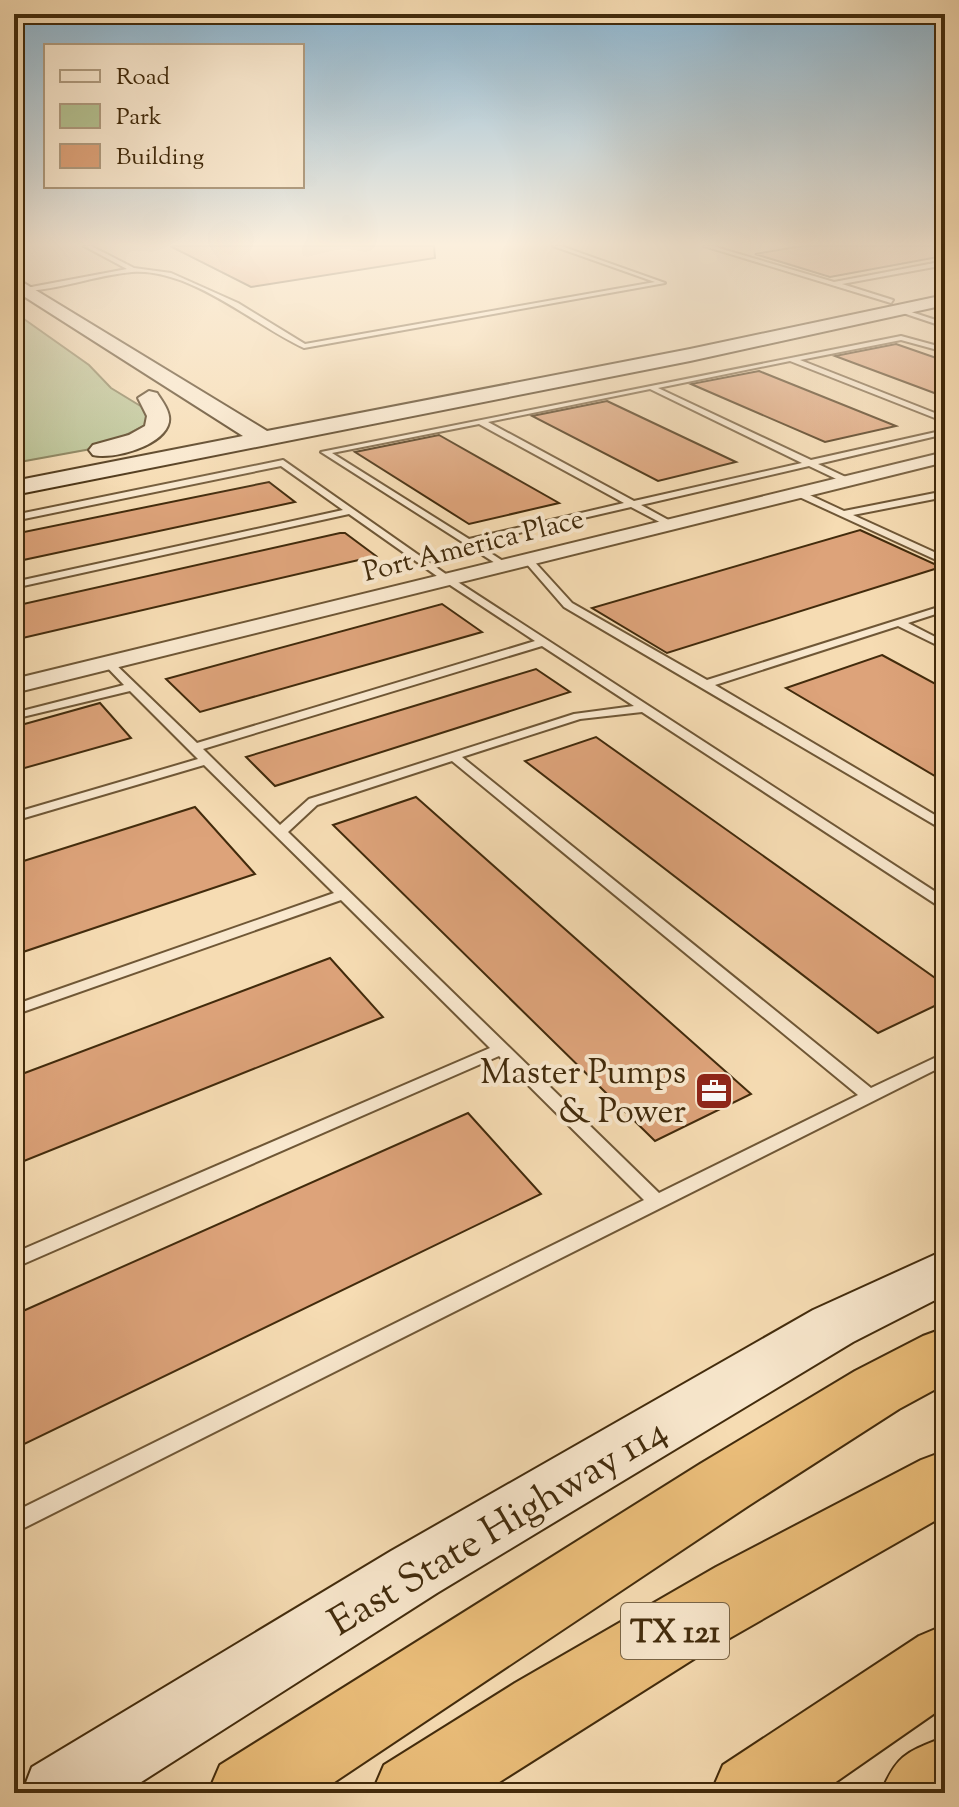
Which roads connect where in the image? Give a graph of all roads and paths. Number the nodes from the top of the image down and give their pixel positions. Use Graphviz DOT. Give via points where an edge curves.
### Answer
graph roads {
  1 [pos="87,330"];
  2 [pos="279,330"];
  3 [pos="393,330"];
  4 [pos="765,330"];
  5 [pos="793,330"];
  6 [pos="945,350"];
  7 [pos="791,359"];
  8 [pos="651,387"];
  9 [pos="434,392"];
  10 [pos="219,411"];
  11 [pos="945,420"];
  12 [pos="480,421"];
  13 [pos="945,432"];
  14 [pos="202,433"];
  15 [pos="254,434"];
  16 [pos="945,457"];
  17 [pos="813,465"];
  18 [pos="14,471"];
  19 [pos="847,481"];
  20 [pos="14,488"];
  21 [pos="798,493"];
  22 [pos="945,494"];
  23 [pos="635,505"];
  24 [pos="350,511"];
  25 [pos="842,514"];
  26 [pos="14,518"];
  27 [pos="671,525"];
  28 [pos="468,542"];
  29 [pos="528,560"];
  30 [pos="945,561"];
  31 [pos="503,565"];
  32 [pos="447,579"];
  33 [pos="14,585"];
  34 [pos="945,608"];
  35 [pos="900,623"];
  36 [pos="543,642"];
  37 [pos="945,646"];
  38 [pos="108,663"];
  39 [pos="706,684"];
  40 [pos="14,686"];
  41 [pos="132,687"];
  42 [pos="644,708"];
  43 [pos="14,716"];
  44 [pos="194,748"];
  45 [pos="453,756"];
  46 [pos="207,760"];
  47 [pos="14,817"];
  48 [pos="945,827"];
  49 [pos="280,832"];
  50 [pos="343,894"];
  51 [pos="945,904"];
  52 [pos="14,1010"];
  53 [pos="501,1049"];
  54 [pos="945,1058"];
  55 [pos="869,1095"];
  56 [pos="657,1202"];
  57 [pos="14,1261"];
  58 [pos="945,1271"];
  59 [pos="945,1354"];
  60 [pos="945,1481"];
  61 [pos="14,1523"];
  62 [pos="945,1662"];
  63 [pos="945,1776"];
  64 [pos="58,1793"];
  65 [pos="248,1793"];
  66 [pos="412,1793"];
  67 [pos="751,1793"];
  68 [pos="921,1793"];
  1 -- 10 [label="main road"];
  2 -- 3 [label="lane" via="304,346"];
  4 -- 9 [label="main road"];
  5 -- 15 [label="main road" via="690,355"];
  6 -- 7 [label="lane" via="901,338"];
  7 -- 8 [label="lane"];
  7 -- 11 [label="lane"];
  8 -- 12 [label="lane"];
  8 -- 17 [label="lane"];
  9 -- 10 [label="main road" via="283,418"];
  9 -- 15 [label="main road"];
  10 -- 15 [label="main road"];
  12 -- 23 [label="lane"];
  12 -- 28 [label="lane" via="325,452"];
  13 -- 17 [label="lane"];
  14 -- 15 [label="main road"];
  14 -- 18 [label="main road"];
  14 -- 18 [label="main road" via="142,394 158,416 151,433"];
  14 -- 20 [label="main road"];
  16 -- 19 [label="street, Port America Place"];
  17 -- 19 [label="lane"];
  17 -- 23 [label="lane"];
  19 -- 21 [label="street, Port America Place"];
  21 -- 25 [label="lane"];
  21 -- 27 [label="street, Port America Place"];
  22 -- 25 [label="lane"];
  23 -- 27 [label="lane"];
  23 -- 28 [label="lane"];
  24 -- 26 [label="lane" via="283,463"];
  24 -- 32 [label="lane"];
  24 -- 33 [label="lane"];
  25 -- 30 [label="lane"];
  27 -- 29 [label="street, Port America Place"];
  28 -- 31 [label="lane"];
  29 -- 31 [label="street, Port America Place"];
  29 -- 39 [label="lane" via="568,605"];
  31 -- 32 [label="street, Port America Place"];
  32 -- 36 [label="lane"];
  32 -- 38 [label="street, Port America Place"];
  34 -- 35 [label="lane"];
  35 -- 37 [label="lane"];
  35 -- 39 [label="lane"];
  36 -- 42 [label="lane"];
  36 -- 44 [label="lane"];
  38 -- 40 [label="street, Port America Place"];
  38 -- 41 [label="lane"];
  39 -- 48 [label="lane"];
  41 -- 43 [label="lane"];
  41 -- 44 [label="lane"];
  42 -- 45 [label="lane" via="578,716"];
  42 -- 51 [label="lane"];
  44 -- 46 [label="lane"];
  45 -- 49 [label="lane" via="313,802"];
  45 -- 55 [label="lane"];
  46 -- 47 [label="lane"];
  46 -- 49 [label="lane"];
  49 -- 50 [label="lane"];
  50 -- 52 [label="lane"];
  50 -- 53 [label="lane"];
  53 -- 56 [label="lane"];
  53 -- 57 [label="lane"];
  54 -- 55 [label="lane"];
  55 -- 56 [label="lane"];
  56 -- 61 [label="lane"];
  58 -- 64 [label="main road, East State Highway 114" via="833,1326 414,1572"];
  59 -- 65 [label="highway" via="737,1477"];
  60 -- 66 [label="highway, TX 121" via="826,1543 517,1723"];
  62 -- 67 [label="highway"];
  63 -- 68 [label="highway"];
}
